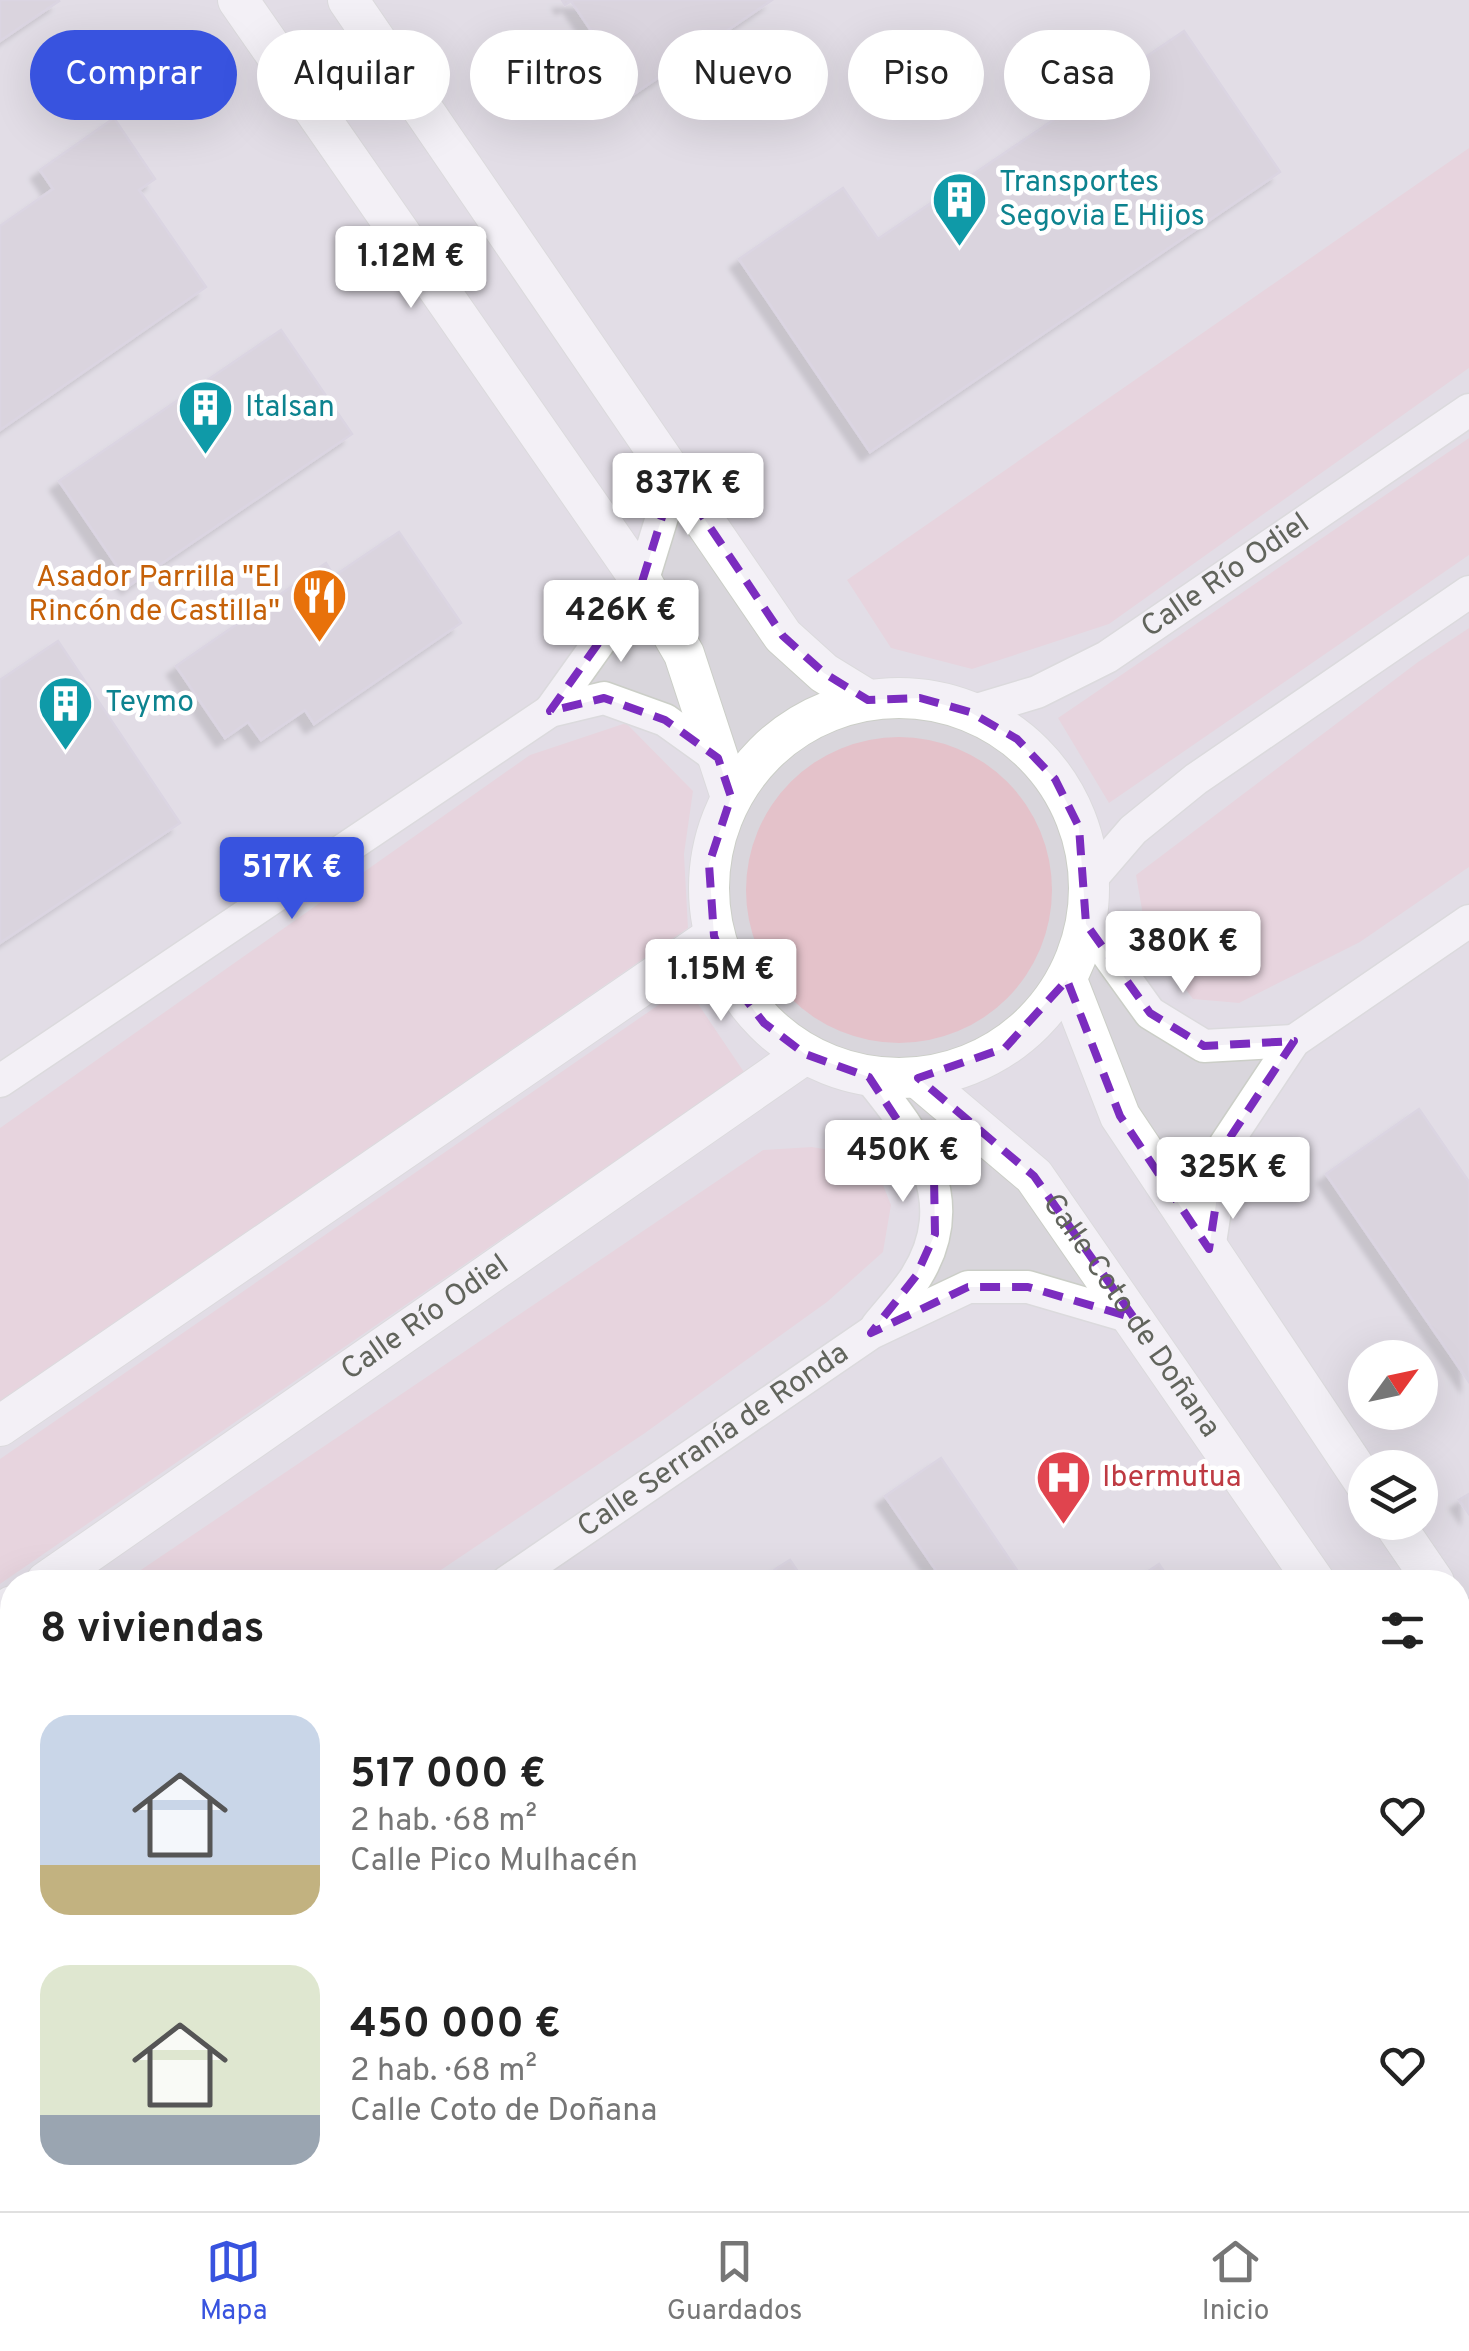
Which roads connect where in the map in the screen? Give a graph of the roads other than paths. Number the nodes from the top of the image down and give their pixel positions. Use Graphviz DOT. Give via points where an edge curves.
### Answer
graph roads {
  1 [pos="238,0"];
  2 [pos="348,0"];
  3 [pos="1469,410"];
  4 [pos="675,476"];
  5 [pos="642,582"];
  6 [pos="1469,592"];
  7 [pos="868,700"];
  8 [pos="550,711"];
  9 [pos="970,712"];
  10 [pos="718,758"];
  11 [pos="731,796"];
  12 [pos="1089,881"];
  13 [pos="1469,920"];
  14 [pos="1086,924"];
  15 [pos="714,936"];
  16 [pos="1067,980"];
  17 [pos="1294,1041"];
  18 [pos="805,1054"];
  19 [pos="868,1077"];
  20 [pos="918,1078"];
  21 [pos="0,1081"];
  22 [pos="1209,1249"];
  23 [pos="1134,1318"];
  24 [pos="872,1333"];
  25 [pos="0,1426"];
  26 [pos="1348,1457"];
  27 [pos="1405,1540"];
  28 [pos="63,1570"];
  29 [pos="525,1570"];
  30 [pos="1308,1570"];
  31 [pos="1426,1570"];
  1 -- 5 [label="street"];
  2 -- 4 [label="street"];
  3 -- 9 [label="street, Calle Río Odiel" via="1107,658 1037,692"];
  4 -- 5 [label="street"];
  4 -- 7 [label="street" via="783,636"];
  5 -- 8 [label="street"];
  5 -- 10 [label="street" via="684,654"];
  6 -- 12 [label="street" via="1196,779 1133,830"];
  7 -- 9 [label="street" via="920,698"];
  7 -- 11 [label="street" via="826,711 788,732"];
  8 -- 10 [label="street" via="604,698 665,720"];
  8 -- 21 [label="street"];
  9 -- 12 [label="street" via="1017,738 1054,779 1079,827"];
  10 -- 11 [label="street"];
  11 -- 15 [label="street" via="709,864"];
  12 -- 14 [label="street"];
  13 -- 17 [label="street"];
  14 -- 16 [label="street"];
  14 -- 17 [label="street" via="1150,1012 1204,1046"];
  15 -- 18 [label="street" via="733,982 764,1024"];
  15 -- 25 [label="street"];
  16 -- 20 [label="street" via="1040,1017 1004,1048 963,1068"];
  16 -- 22 [label="street" via="1120,1116"];
  17 -- 22 [label="street" via="1224,1145"];
  18 -- 19 [label="street"];
  18 -- 28 [label="street, Calle Río Odiel"];
  19 -- 20 [label="street"];
  19 -- 24 [label="street" via="902,1118 934,1176 935,1220 916,1276"];
  20 -- 23 [label="street, Calle Coto de Doñana" via="1034,1176"];
  22 -- 26 [label="street"];
  23 -- 24 [label="street" via="1028,1287 968,1286"];
  23 -- 30 [label="street, Calle Coto de Doñana"];
  24 -- 29 [label="street, Calle Serranía de Ronda"];
  27 -- 31 [label="street"];
}
